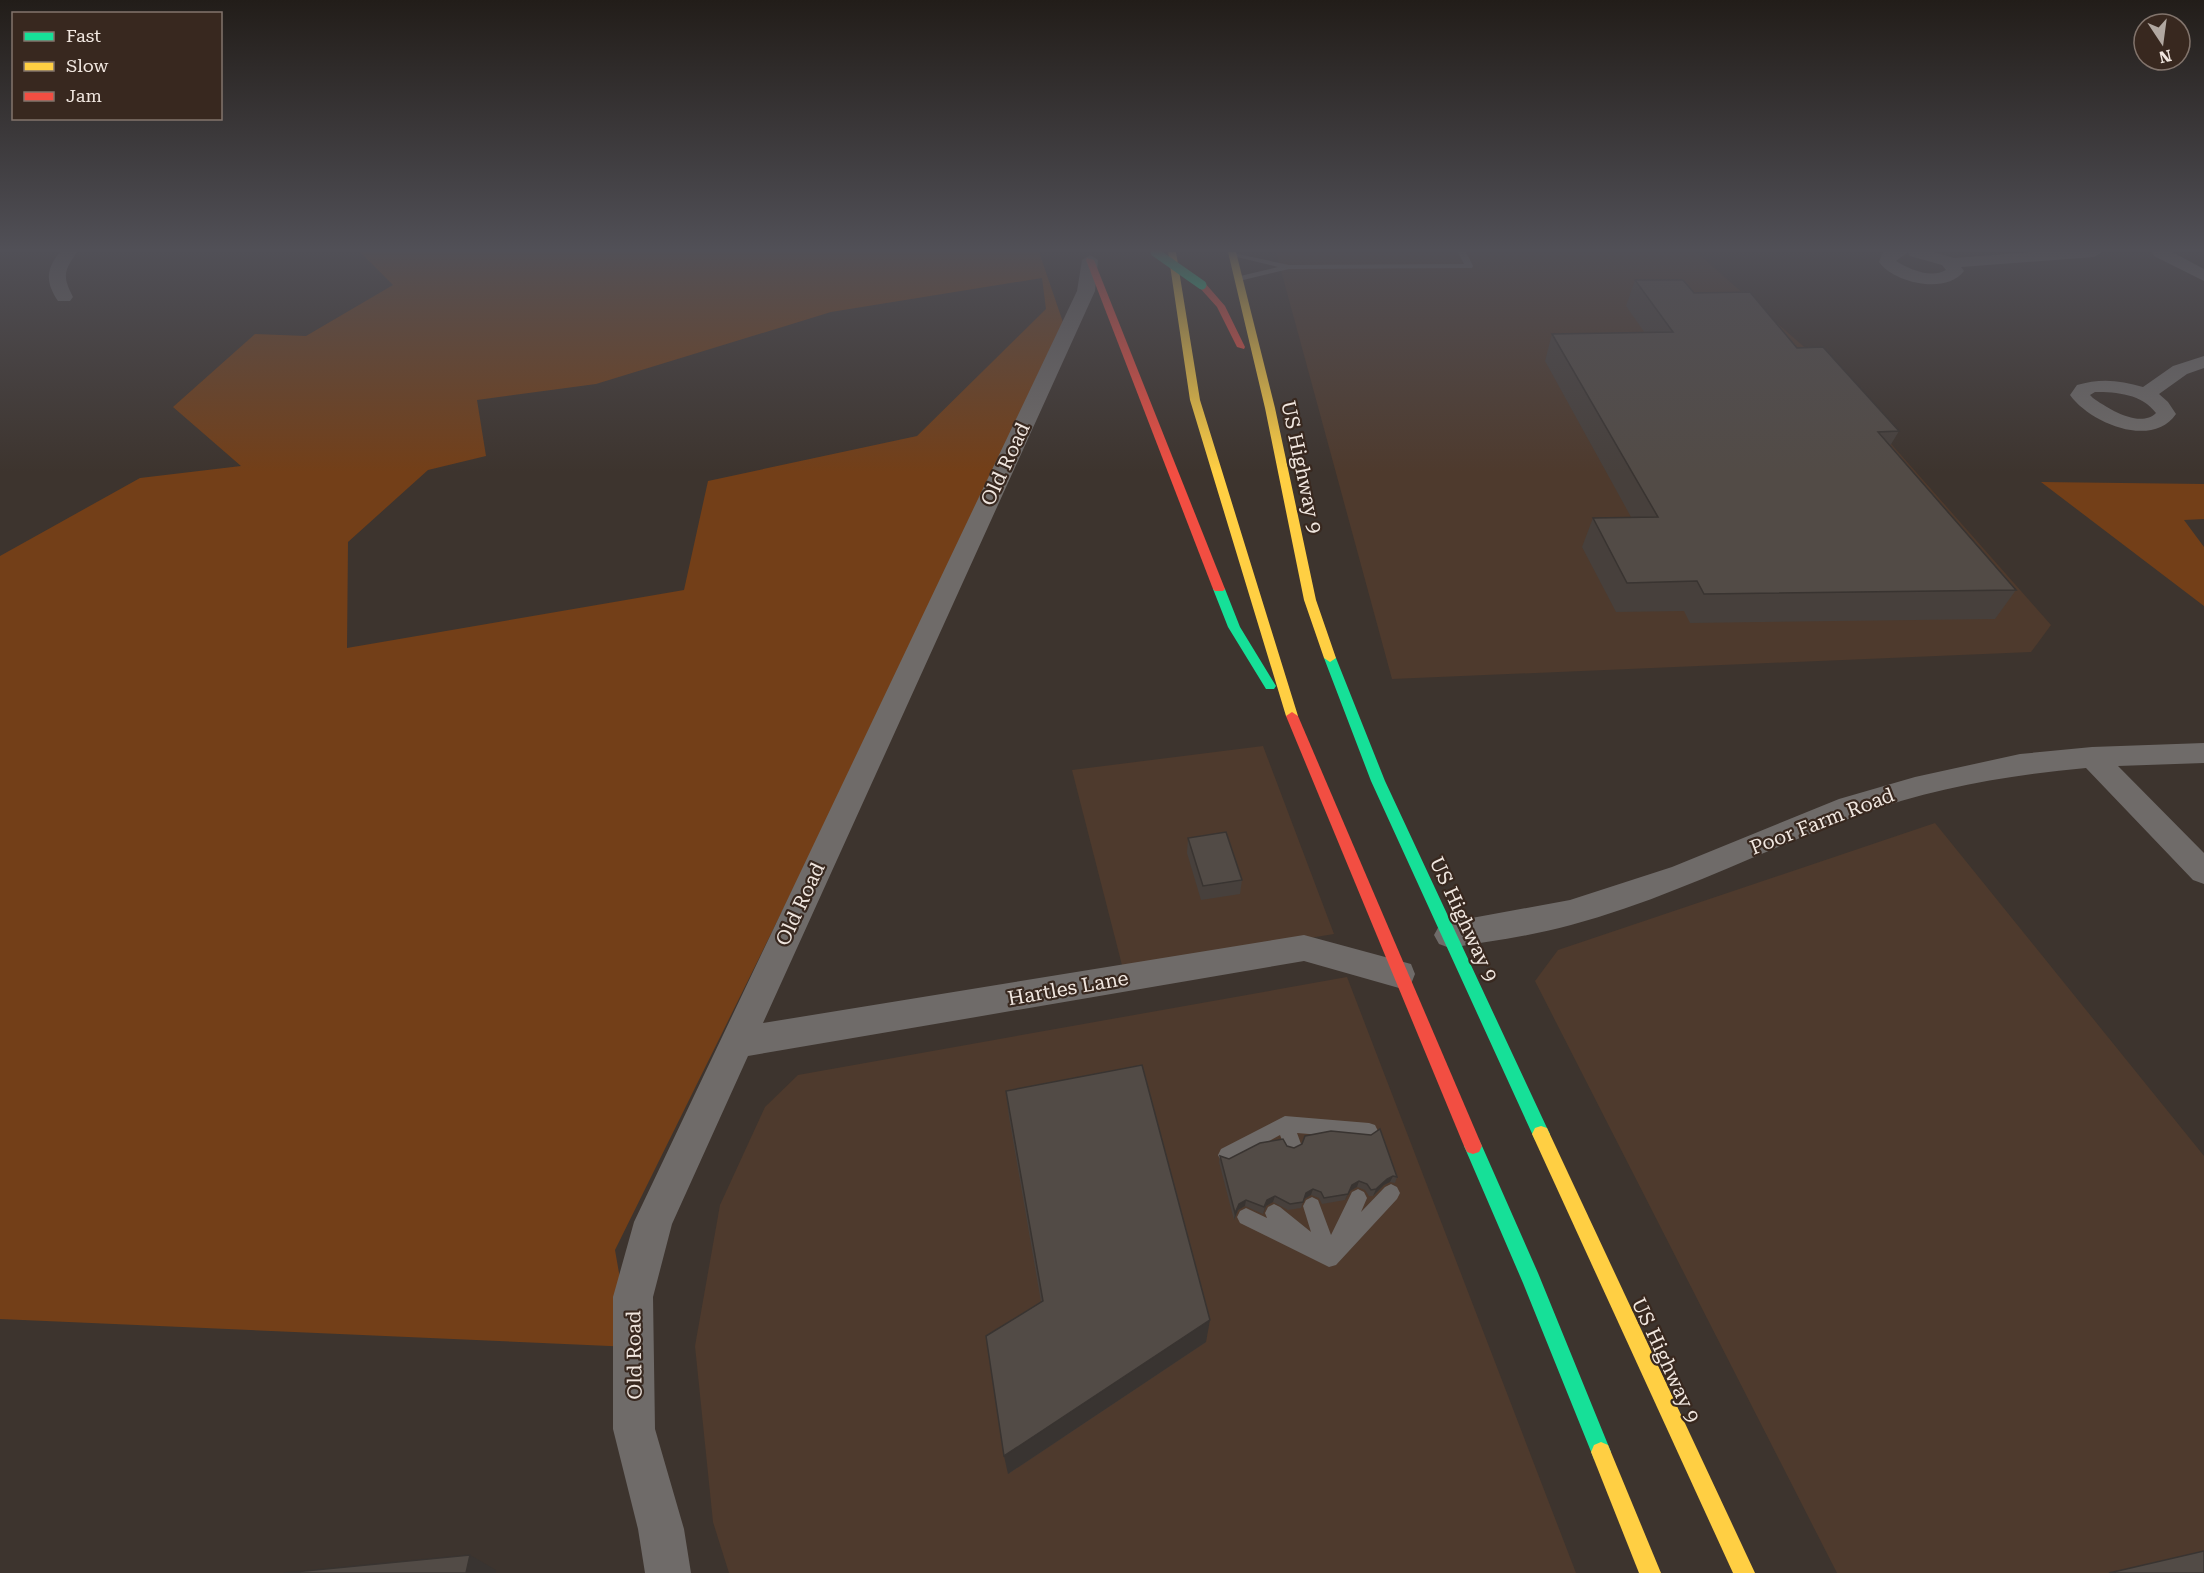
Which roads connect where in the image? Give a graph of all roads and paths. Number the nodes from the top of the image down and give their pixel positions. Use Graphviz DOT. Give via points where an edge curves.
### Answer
graph roads {
  1 [pos="1070,325"];
  2 [pos="1116,325"];
  3 [pos="1183,325"];
  4 [pos="1230,325"];
  5 [pos="1250,325"];
  6 [pos="2204,363"];
  7 [pos="2145,395"];
  8 [pos="1270,408"];
  9 [pos="1294,723"];
  10 [pos="2204,753"];
  11 [pos="2092,757"];
  12 [pos="2204,872"];
  13 [pos="1450,935"];
  14 [pos="1399,974"];
  15 [pos="735,1043"];
  16 [pos="1285,1124"];
  17 [pos="1369,1131"];
  18 [pos="1337,1137"];
  19 [pos="1292,1144"];
  20 [pos="1256,1150"];
  21 [pos="1227,1155"];
  22 [pos="1391,1193"];
  23 [pos="1358,1198"];
  24 [pos="1312,1206"];
  25 [pos="1274,1213"];
  26 [pos="1246,1217"];
  27 [pos="1329,1258"];
  28 [pos="668,1573"];
  29 [pos="1650,1573"];
  30 [pos="1744,1573"];
  1 -- 15 [label="street, Old Road"];
  2 -- 9 [label="highway" via="1234,627"];
  3 -- 9 [label="highway" via="1195,400"];
  4 -- 8 [label="highway, bridge"];
  5 -- 8 [label="highway, US Highway 9"];
  6 -- 7 [label="street" via="2194,363 2173,374"];
  8 -- 13 [label="highway, US Highway 9" via="1310,600 1378,781"];
  9 -- 14 [label="highway"];
  10 -- 11 [label="street, Poor Farm Road"];
  11 -- 12 [label="street"];
  11 -- 13 [label="street, Poor Farm Road" via="2020,764 1915,787 1850,807 1683,875 1570,913"];
  13 -- 30 [label="highway, US Highway 9"];
  14 -- 15 [label="street, Hartles Lane" via="1304,948"];
  14 -- 29 [label="highway" via="1531,1280"];
  15 -- 28 [label="street, Old Road" via="652,1222 633,1297 634,1429"];
  16 -- 17 [label="lane"];
  16 -- 18 [label="lane"];
  16 -- 19 [label="lane"];
  16 -- 20 [label="lane"];
  16 -- 21 [label="lane"];
  22 -- 27 [label="lane"];
  23 -- 27 [label="lane"];
  24 -- 27 [label="lane"];
  25 -- 27 [label="lane"];
  26 -- 27 [label="lane"];
}
